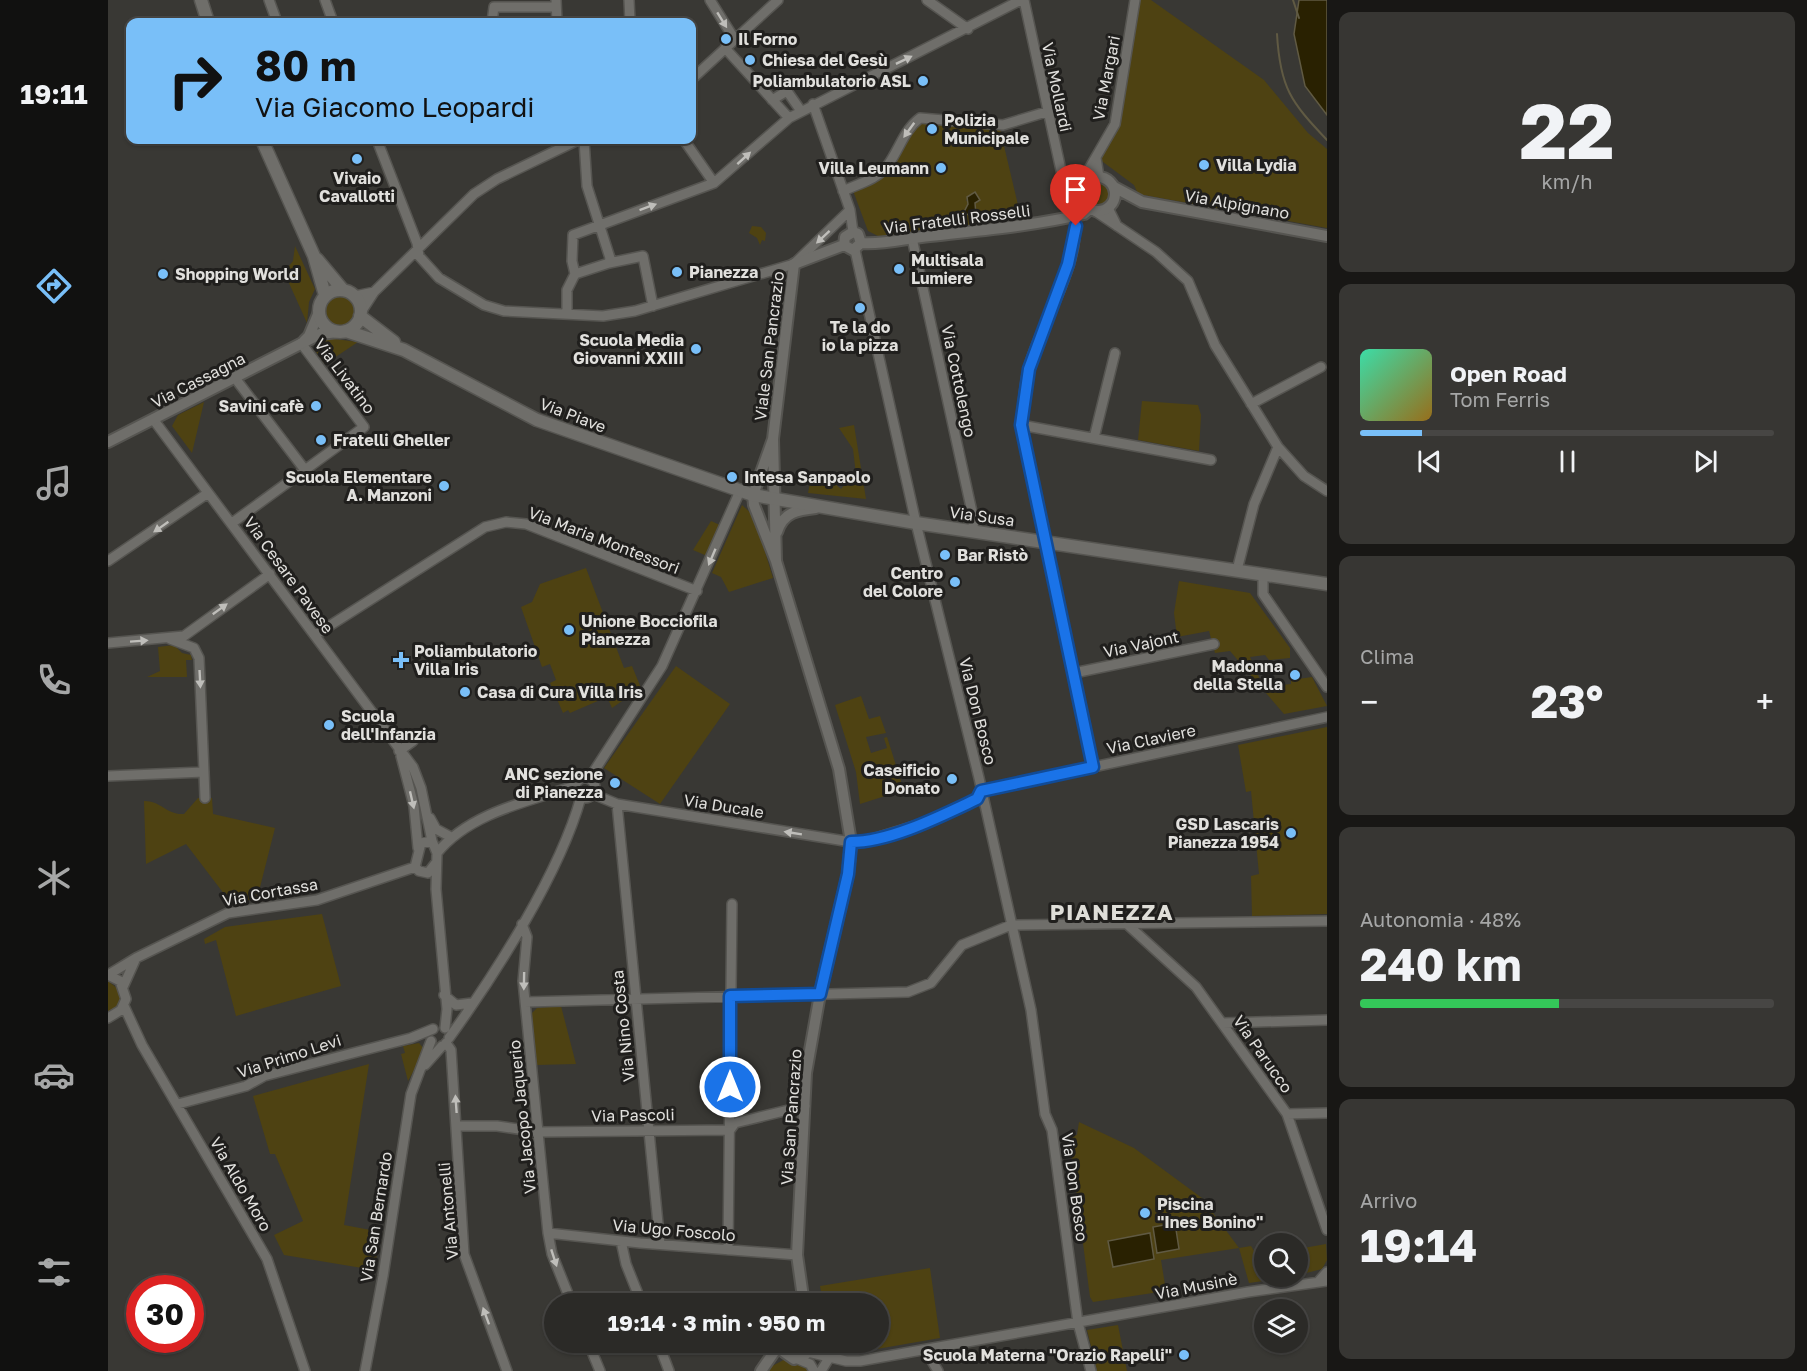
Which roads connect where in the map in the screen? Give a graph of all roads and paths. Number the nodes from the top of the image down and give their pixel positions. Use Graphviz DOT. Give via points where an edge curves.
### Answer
graph roads {
  1 [pos="192,0"];
  2 [pos="269,0"];
  3 [pos="325,0"];
  4 [pos="629,0"];
  5 [pos="710,0"];
  6 [pos="778,0"];
  7 [pos="927,0"];
  8 [pos="1023,0"];
  9 [pos="1135,0"];
  10 [pos="556,3"];
  11 [pos="204,12"];
  12 [pos="276,18"];
  13 [pos="332,18"];
  14 [pos="493,18"];
  15 [pos="557,18"];
  16 [pos="630,18"];
  17 [pos="968,29"];
  18 [pos="735,40"];
  19 [pos="725,48"];
  20 [pos="696,75"];
  21 [pos="772,100"];
  22 [pos="813,104"];
  23 [pos="1046,112"];
  24 [pos="795,115"];
  25 [pos="820,127"];
  26 [pos="264,144"];
  27 [pos="379,144"];
  28 [pos="570,144"];
  29 [pos="584,144"];
  30 [pos="687,144"];
  31 [pos="1096,158"];
  32 [pos="1100,177"];
  33 [pos="1064,179"];
  34 [pos="1086,182"];
  35 [pos="714,183"];
  36 [pos="1113,187"];
  37 [pos="843,191"];
  38 [pos="1081,197"];
  39 [pos="1142,202"];
  40 [pos="1109,206"];
  41 [pos="850,210"];
  42 [pos="1093,210"];
  43 [pos="1073,214"];
  44 [pos="600,225"];
  45 [pos="1121,230"];
  46 [pos="853,232"];
  47 [pos="1327,236"];
  48 [pos="912,238"];
  49 [pos="844,245"];
  50 [pos="858,246"];
  51 [pos="418,249"];
  52 [pos="314,256"];
  53 [pos="797,262"];
  54 [pos="609,263"];
  55 [pos="575,274"];
  56 [pos="343,290"];
  57 [pos="374,292"];
  58 [pos="325,295"];
  59 [pos="355,296"];
  60 [pos="653,306"];
  61 [pos="319,312"];
  62 [pos="567,313"];
  63 [pos="360,314"];
  64 [pos="342,331"];
  65 [pos="301,343"];
  66 [pos="404,350"];
  67 [pos="1115,353"];
  68 [pos="1321,367"];
  69 [pos="236,378"];
  70 [pos="1251,404"];
  71 [pos="153,419"];
  72 [pos="1021,425"];
  73 [pos="1094,438"];
  74 [pos="773,439"];
  75 [pos="108,442"];
  76 [pos="1278,447"];
  77 [pos="1211,460"];
  78 [pos="305,470"];
  79 [pos="740,491"];
  80 [pos="1327,491"];
  81 [pos="208,493"];
  82 [pos="753,495"];
  83 [pos="773,499"];
  84 [pos="820,507"];
  85 [pos="232,523"];
  86 [pos="762,523"];
  87 [pos="916,523"];
  88 [pos="972,531"];
  89 [pos="776,538"];
  90 [pos="1046,542"];
  91 [pos="108,561"];
  92 [pos="776,561"];
  93 [pos="1237,570"];
  94 [pos="270,574"];
  95 [pos="1263,575"];
  96 [pos="1327,584"];
  97 [pos="697,591"];
  98 [pos="315,635"];
  99 [pos="170,639"];
  100 [pos="108,643"];
  101 [pos="1214,644"];
  102 [pos="1074,673"];
  103 [pos="1327,687"];
  104 [pos="1327,717"];
  105 [pos="413,741"];
  106 [pos="400,752"];
  107 [pos="1093,767"];
  108 [pos="204,772"];
  109 [pos="108,776"];
  110 [pos="589,779"];
  111 [pos="576,786"];
  112 [pos="981,791"];
  113 [pos="593,794"];
  114 [pos="581,797"];
  115 [pos="205,798"];
  116 [pos="424,804"];
  117 [pos="618,804"];
  118 [pos="454,834"];
  119 [pos="851,842"];
  120 [pos="435,846"];
  121 [pos="418,848"];
  122 [pos="435,864"];
  123 [pos="417,869"];
  124 [pos="435,889"];
  125 [pos="732,904"];
  126 [pos="1327,921"];
  127 [pos="522,924"];
  128 [pos="1011,925"];
  129 [pos="1128,925"];
  130 [pos="136,957"];
  131 [pos="108,975"];
  132 [pos="123,987"];
  133 [pos="820,994"];
  134 [pos="444,995"];
  135 [pos="730,996"];
  136 [pos="635,999"];
  137 [pos="525,1002"];
  138 [pos="124,1006"];
  139 [pos="469,1006"];
  140 [pos="112,1017"];
  141 [pos="1327,1020"];
  142 [pos="130,1023"];
  143 [pos="1223,1023"];
  144 [pos="443,1034"];
  145 [pos="411,1038"];
  146 [pos="430,1040"];
  147 [pos="421,1069"];
  148 [pos="178,1104"];
  149 [pos="805,1106"];
  150 [pos="1327,1113"];
  151 [pos="1287,1114"];
  152 [pos="457,1126"];
  153 [pos="649,1129"];
  154 [pos="730,1130"];
  155 [pos="539,1132"];
  156 [pos="1327,1230"];
  157 [pos="549,1233"];
  158 [pos="621,1240"];
  159 [pos="660,1244"];
  160 [pos="728,1250"];
  161 [pos="797,1255"];
  162 [pos="1327,1272"];
  163 [pos="1324,1280"];
  164 [pos="568,1293"];
  165 [pos="638,1293"];
  166 [pos="801,1293"];
  167 [pos="1078,1323"];
  168 [pos="926,1351"];
  169 [pos="593,1353"];
  170 [pos="662,1353"];
  171 [pos="774,1353"];
  172 [pos="800,1353"];
  173 [pos="805,1353"];
  174 [pos="812,1353"];
  175 [pos="831,1358"];
  176 [pos="305,1371"];
  177 [pos="364,1371"];
  178 [pos="507,1371"];
  179 [pos="600,1371"];
  180 [pos="669,1371"];
  181 [pos="762,1371"];
  182 [pos="815,1371"];
  183 [pos="821,1371"];
  184 [pos="938,1371"];
  185 [pos="1091,1371"];
  1 -- 11 [label="main road"];
  2 -- 12 [label="street"];
  3 -- 13 [label="street"];
  4 -- 16 [label="street"];
  5 -- 18 [label="street, one-way"];
  6 -- 18 [label="street"];
  7 -- 17 [label="street"];
  8 -- 17 [label="street"];
  8 -- 23 [label="street, Via Mollardi"];
  9 -- 31 [label="street, Via Margari" via="1115,124"];
  10 -- 14 [label="street" via="494,7"];
  10 -- 15 [label="street"];
  22 -- 17 [label="street, one-way"];
  18 -- 19 [label="street"];
  19 -- 20 [label="street"];
  19 -- 21 [label="street"];
  21 -- 24 [label="street"];
  21 -- 24 [label="street" via="787,91"];
  22 -- 24 [label="street"];
  22 -- 25 [label="street"];
  23 -- 33 [label="street, Via Mollardi"];
  23 -- 37 [label="street, one-way" via="1003,125 920,118 909,126 888,166"];
  24 -- 25 [label="street" via="810,116"];
  35 -- 24 [label="street, one-way"];
  25 -- 37 [label="street"];
  26 -- 52 [label="main road"];
  27 -- 51 [label="street"];
  28 -- 51 [label="street" via="474,194"];
  29 -- 44 [label="street" via="586,178"];
  30 -- 35 [label="street"];
  31 -- 32 [label="street"];
  31 -- 34 [label="street, Via Margari"];
  32 -- 34 [label="street"];
  32 -- 36 [label="street"];
  33 -- 34 [label="street"];
  33 -- 38 [label="street, Via Mollardi" via="1065,187"];
  34 -- 38 [label="street"];
  44 -- 35 [label="street, one-way"];
  36 -- 39 [label="street, Via Alpignano"];
  36 -- 40 [label="street" via="1115,194"];
  37 -- 41 [label="street"];
  38 -- 42 [label="street"];
  38 -- 43 [label="street"];
  39 -- 40 [label="street, Via Alpignano"];
  39 -- 47 [label="street, Via Alpignano"];
  40 -- 42 [label="street"];
  40 -- 45 [label="street"];
  41 -- 46 [label="street"];
  41 -- 53 [label="street, one-way"];
  42 -- 43 [label="street, Via Fratelli Rosselli"];
  42 -- 45 [label="street"];
  43 -- 48 [label="street, Via Fratelli Rosselli" via="1022,227"];
  43 -- 72 [label="street" via="1075,238 1029,369"];
  44 -- 54 [label="street"];
  44 -- 55 [label="street" via="573,234"];
  45 -- 70 [label="street" via="1156,252 1188,281 1215,345"];
  46 -- 49 [label="street" via="845,237"];
  46 -- 50 [label="street" via="858,234"];
  48 -- 50 [label="street, Via Fratelli Rosselli"];
  48 -- 88 [label="street, Via Cottolengo" via="974,521"];
  49 -- 50 [label="street" via="848,249"];
  49 -- 53 [label="street"];
  50 -- 87 [label="street, Via Don Bosco"];
  51 -- 57 [label="street"];
  51 -- 62 [label="street" via="419,256 438,278 484,305 504,311"];
  52 -- 56 [label="main road"];
  52 -- 58 [label="main road"];
  53 -- 60 [label="street"];
  53 -- 74 [label="street, Viale San Pancrazio"];
  54 -- 55 [label="street"];
  54 -- 60 [label="street" via="643,256"];
  55 -- 62 [label="street" via="567,290"];
  56 -- 58 [label="main road"];
  56 -- 59 [label="main road"];
  57 -- 59 [label="street"];
  57 -- 63 [label="street"];
  58 -- 61 [label="main road"];
  59 -- 63 [label="main road"];
  60 -- 62 [label="street" via="603,316"];
  61 -- 64 [label="main road" via="323,323"];
  61 -- 65 [label="street, Via Cassagna" via="309,336"];
  63 -- 64 [label="main road" via="354,327"];
  63 -- 66 [label="main road, Via Piave"];
  64 -- 65 [label="street, Via Cassagna" via="321,333"];
  64 -- 66 [label="main road, Via Piave"];
  65 -- 69 [label="street, Via Cassagna"];
  65 -- 78 [label="street, Via Livatino" via="364,427"];
  66 -- 79 [label="main road, Via Piave" via="537,420"];
  67 -- 73 [label="street"];
  68 -- 70 [label="street"];
  69 -- 71 [label="street, Via Cassagna"];
  69 -- 78 [label="street"];
  70 -- 76 [label="street"];
  71 -- 75 [label="street, Via Cassagna"];
  71 -- 81 [label="street, Via Cesare Pavese"];
  72 -- 73 [label="street"];
  72 -- 90 [label="street"];
  73 -- 77 [label="street"];
  74 -- 82 [label="street, Viale San Pancrazio"];
  74 -- 83 [label="street, Viale San Pancrazio"];
  76 -- 80 [label="street" via="1304,476"];
  76 -- 93 [label="street" via="1254,504"];
  78 -- 85 [label="street"];
  79 -- 82 [label="main road, Via Susa"];
  79 -- 97 [label="street, one-way"];
  81 -- 85 [label="street, Via Cesare Pavese"];
  81 -- 91 [label="street, one-way"];
  82 -- 83 [label="main road, Via Susa"];
  82 -- 86 [label="street"];
  83 -- 84 [label="main road, Via Susa"];
  83 -- 86 [label="street" via="764,506"];
  83 -- 89 [label="street, Viale San Pancrazio"];
  84 -- 87 [label="main road, Via Susa"];
  84 -- 89 [label="street" via="785,517"];
  85 -- 94 [label="street, Via Cesare Pavese"];
  86 -- 92 [label="street"];
  87 -- 88 [label="main road, Via Susa"];
  87 -- 112 [label="street, Via Don Bosco"];
  88 -- 90 [label="main road, Via Susa"];
  89 -- 92 [label="street, Viale San Pancrazio"];
  90 -- 93 [label="main road, Via Susa"];
  90 -- 102 [label="street"];
  92 -- 119 [label="street, Via San Pancrazio" via="839,769"];
  93 -- 95 [label="main road, Via Susa"];
  94 -- 98 [label="street, Via Cesare Pavese"];
  99 -- 94 [label="street, one-way" via="184,636"];
  95 -- 96 [label="main road, Via Susa"];
  95 -- 103 [label="street" via="1263,594"];
  97 -- 98 [label="street, Via Maria Montessori" via="525,524 506,522 485,527 451,547"];
  97 -- 110 [label="street" via="658,674"];
  98 -- 106 [label="street, Via Cesare Pavese"];
  100 -- 99 [label="street, one-way"];
  99 -- 108 [label="street, one-way" via="194,648 199,658"];
  101 -- 102 [label="street, Via Vajont"];
  102 -- 107 [label="street"];
  104 -- 107 [label="street, Via Claviere"];
  105 -- 106 [label="street"];
  106 -- 116 [label="street, Via Cesare Pavese" via="413,767"];
  106 -- 121 [label="street, Via Cesare Pavese, one-way" via="414,806"];
  107 -- 112 [label="street, Via Claviere"];
  108 -- 109 [label="street"];
  108 -- 115 [label="street"];
  110 -- 111 [label="street" via="579,780"];
  110 -- 113 [label="street" via="595,786"];
  111 -- 114 [label="street"];
  111 -- 118 [label="street" via="506,808"];
  112 -- 119 [label="street, Via Claviere" via="977,799 921,824"];
  112 -- 128 [label="street, Via Don Bosco"];
  113 -- 114 [label="street"];
  113 -- 117 [label="street, Via Ducale"];
  114 -- 127 [label="street" via="570,834"];
  116 -- 118 [label="street" via="436,829"];
  116 -- 120 [label="street, Via Cesare Pavese"];
  119 -- 117 [label="street, Via Ducale, one-way"];
  117 -- 136 [label="street, Via Nino Costa"];
  118 -- 120 [label="street"];
  119 -- 133 [label="street, Via San Pancrazio" via="848,874"];
  120 -- 121 [label="street" via="426,840"];
  120 -- 122 [label="street, Via Cesare Pavese"];
  121 -- 123 [label="street, Via Cesare Pavese"];
  122 -- 123 [label="street" via="428,873"];
  122 -- 124 [label="street, Via Cesare Pavese"];
  123 -- 124 [label="street"];
  123 -- 130 [label="street, Via Cortassa" via="317,900 228,913"];
  124 -- 134 [label="street, Via Cesare Pavese"];
  125 -- 135 [label="street"];
  126 -- 129 [label="street"];
  127 -- 137 [label="street, Via Jacopo Jaquerio, one-way" via="527,937"];
  127 -- 139 [label="street"];
  128 -- 129 [label="street"];
  128 -- 133 [label="street" via="962,945 937,978 916,990"];
  128 -- 167 [label="street, Via Don Bosco" via="1031,1010 1045,1114 1052,1130"];
  129 -- 143 [label="street, Via Parucco" via="1178,967"];
  130 -- 131 [label="street, Via Cortassa"];
  130 -- 132 [label="street"];
  131 -- 132 [label="street"];
  132 -- 138 [label="street, Via Aldo Moro"];
  133 -- 135 [label="street"];
  133 -- 149 [label="street, Via San Pancrazio" via="806,1073"];
  134 -- 139 [label="street" via="456,1005"];
  134 -- 144 [label="street, Via Cesare Pavese" via="447,1009"];
  135 -- 136 [label="street"];
  135 -- 154 [label="street"];
  136 -- 137 [label="street"];
  136 -- 153 [label="street, Via Nino Costa"];
  137 -- 155 [label="street, Via Jacopo Jaquerio"];
  138 -- 140 [label="street"];
  138 -- 142 [label="street, Via Aldo Moro"];
  139 -- 144 [label="street"];
  140 -- 142 [label="street, Via Aldo Moro"];
  141 -- 143 [label="street"];
  142 -- 148 [label="street, Via Aldo Moro"];
  143 -- 151 [label="street, Via Parucco"];
  144 -- 145 [label="street, Via Primo Levi"];
  144 -- 146 [label="street, Via San Bernardo"];
  144 -- 147 [label="street, Via San Bernardo"];
  152 -- 144 [label="street, Via Antonelli, one-way" via="452,1050"];
  145 -- 146 [label="street, Via Primo Levi"];
  145 -- 148 [label="street, Via Primo Levi" via="298,1066 246,1086"];
  146 -- 147 [label="street, Via San Bernardo"];
  147 -- 177 [label="street, Via San Bernardo" via="411,1094"];
  148 -- 176 [label="street, Via Aldo Moro" via="267,1259"];
  149 -- 154 [label="street, Via Pascoli" via="735,1123"];
  149 -- 161 [label="street, Via San Pancrazio"];
  150 -- 151 [label="street"];
  151 -- 156 [label="street, Via Parucco"];
  152 -- 155 [label="street, Via Pascoli"];
  178 -- 152 [label="street, Via Antonelli, one-way" via="464,1254"];
  153 -- 154 [label="street, Via Pascoli"];
  153 -- 155 [label="street, Via Pascoli"];
  153 -- 159 [label="street, Via Nino Costa"];
  154 -- 160 [label="street"];
  155 -- 157 [label="street, Via Jacopo Jaquerio"];
  157 -- 158 [label="street, Via Ugo Foscolo"];
  157 -- 164 [label="street, Via Jacopo Jaquerio, one-way" via="552,1254"];
  158 -- 159 [label="street, Via Ugo Foscolo"];
  158 -- 165 [label="street"];
  159 -- 160 [label="street, Via Ugo Foscolo"];
  160 -- 161 [label="street, Via Ugo Foscolo"];
  161 -- 166 [label="street, Via San Pancrazio"];
  162 -- 163 [label="street"];
  163 -- 167 [label="street, Via Musinè"];
  167 -- 168 [label="street, Via Musinè"];
  167 -- 185 [label="street"];
  168 -- 175 [label="street, Via Musinè" via="861,1361"];
  168 -- 184 [label="street"];
  169 -- 179 [label="street"];
  170 -- 180 [label="street"];
  171 -- 181 [label="street"];
  172 -- 181 [label="street"];
  173 -- 182 [label="street"];
  174 -- 175 [label="street, Via Musinè"];
  175 -- 183 [label="street"];
}
